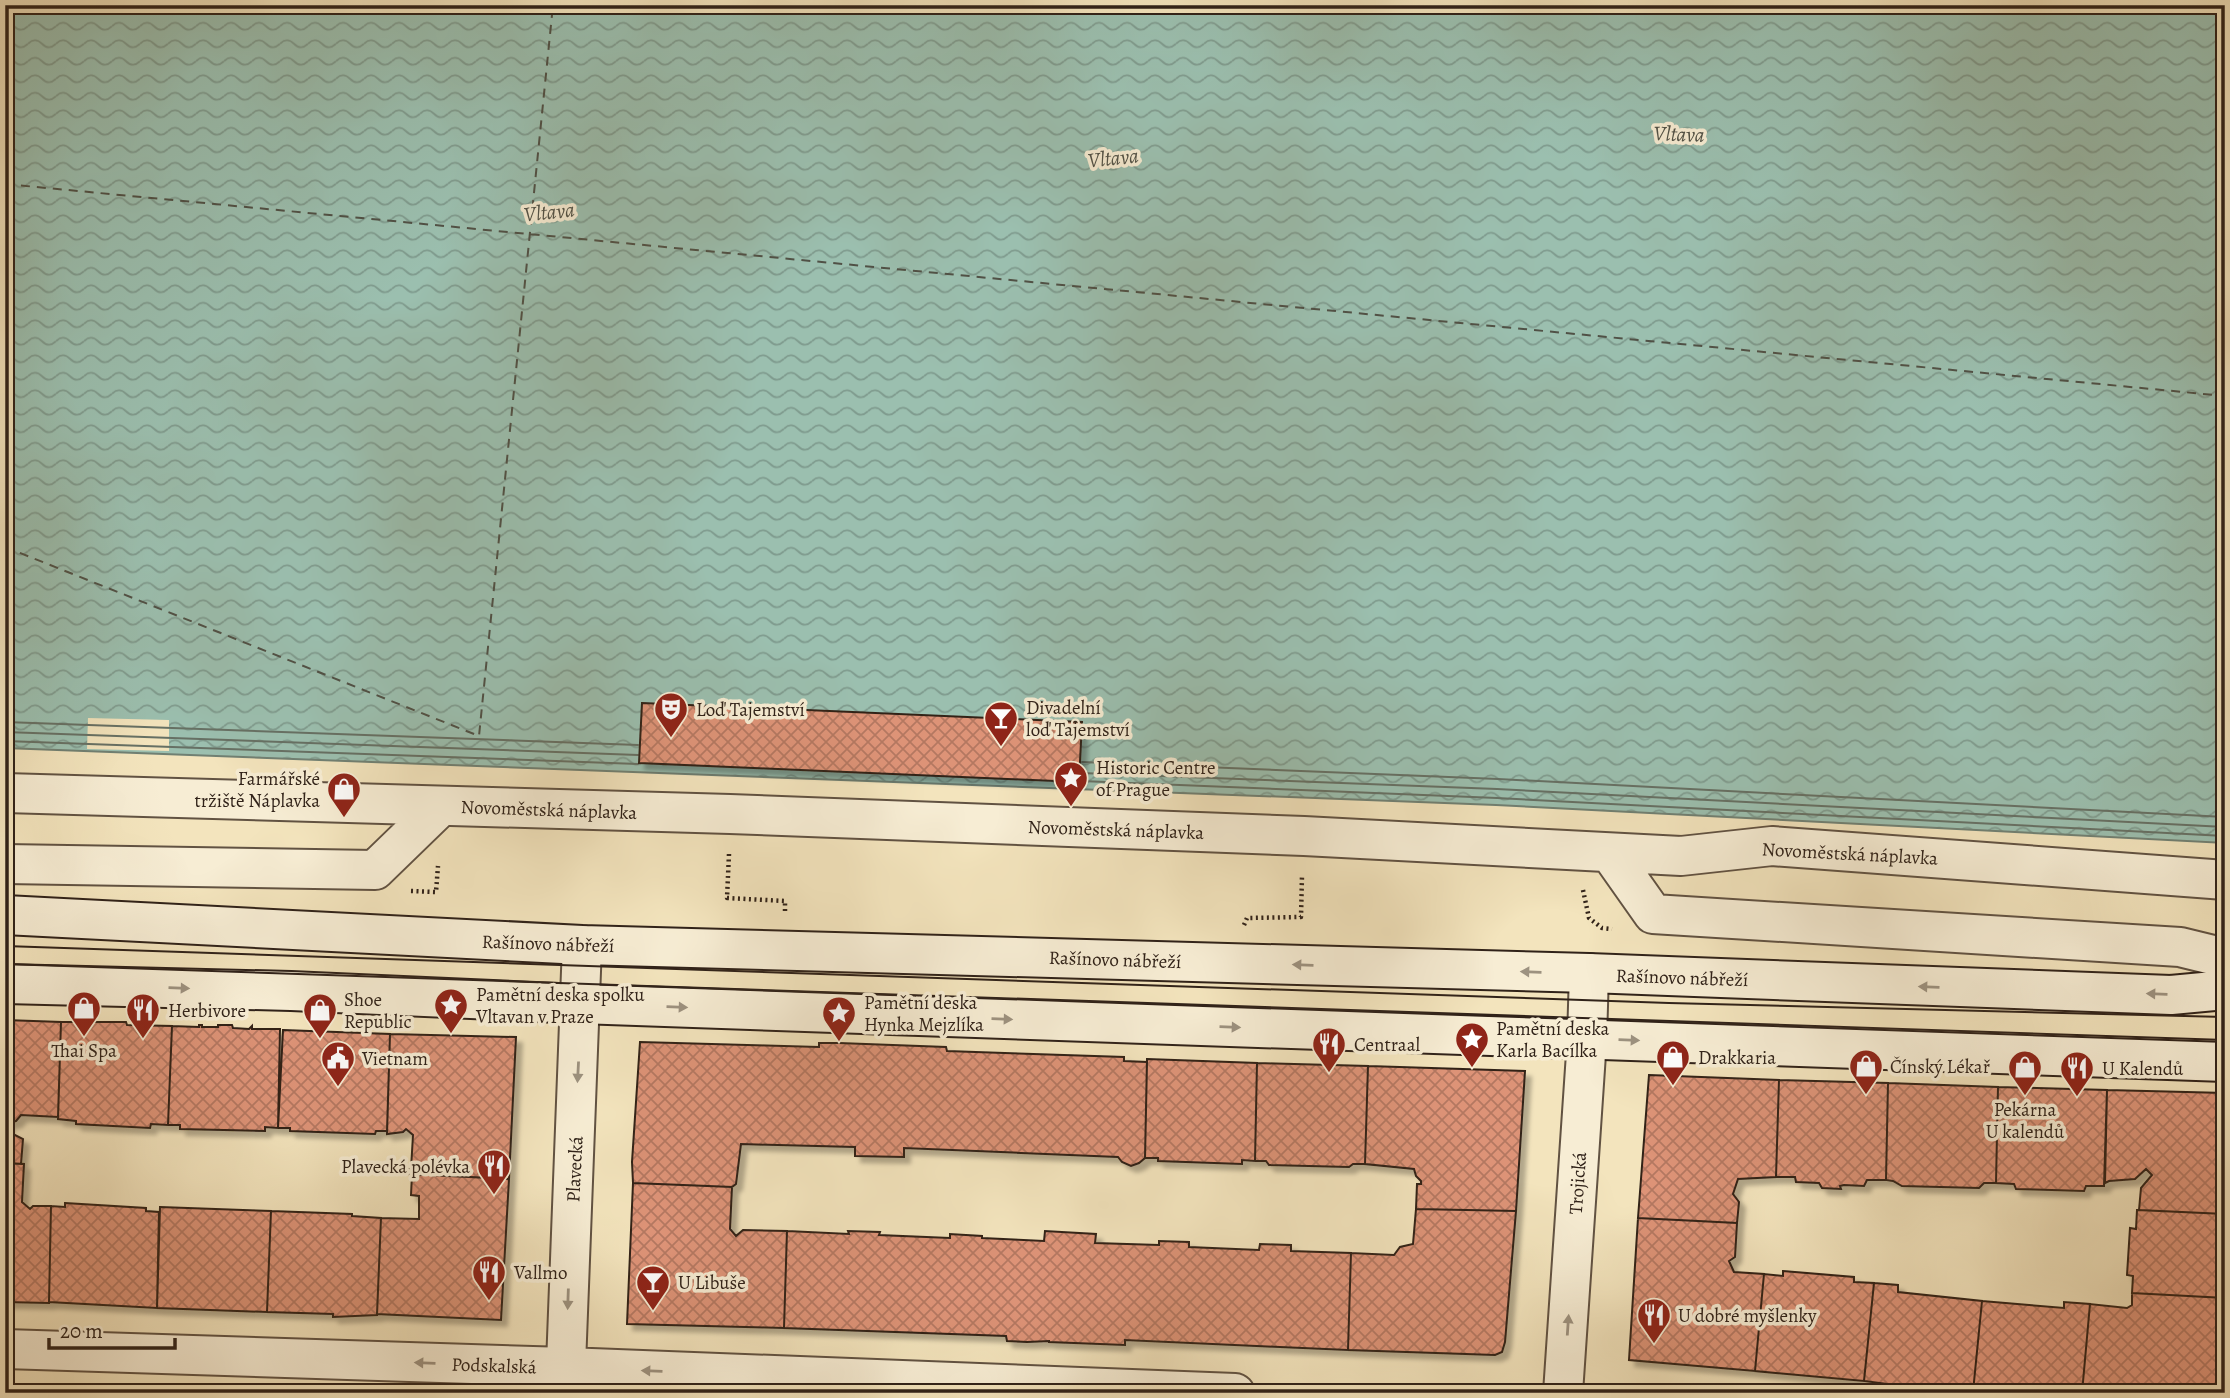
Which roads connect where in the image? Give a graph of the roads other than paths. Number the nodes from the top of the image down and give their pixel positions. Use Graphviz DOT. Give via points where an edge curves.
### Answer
graph roads {
  1 [pos="5,793"];
  2 [pos="441,806"];
  3 [pos="1609,853"];
  4 [pos="5,864"];
  5 [pos="2225,880"];
  6 [pos="5,915"];
  7 [pos="582,945"];
  8 [pos="2225,958"];
  9 [pos="1589,973"];
  10 [pos="5,984"];
  11 [pos="2225,990"];
  12 [pos="580,1004"];
  13 [pos="1587,1039"];
  14 [pos="2225,1062"];
  15 [pos="5,1349"];
  16 [pos="566,1380"];
  17 [pos="997,1388"];
  18 [pos="1235,1393"];
  19 [pos="1563,1393"];
  1 -- 2 [label="street, Novoměstská náplavka"];
  2 -- 3 [label="street, Novoměstská náplavka" via="1304,836"];
  2 -- 4 [label="street" via="375,870"];
  3 -- 5 [label="street, Novoměstská náplavka" via="1681,856 1772,846"];
  3 -- 8 [label="street" via="1653,914 2180,947"];
  6 -- 7 [label="street, Rašínovo nábřeží"];
  9 -- 7 [label="street, Rašínovo nábřeží, one-way"];
  7 -- 12 [label="street, Plavecká"];
  11 -- 9 [label="street, Rašínovo nábřeží, one-way" via="2171,995"];
  9 -- 13 [label="street, Trojická"];
  10 -- 12 [label="street, one-way"];
  12 -- 13 [label="street, one-way"];
  12 -- 16 [label="street, Plavecká, one-way"];
  13 -- 14 [label="street, one-way"];
  19 -- 13 [label="street, Trojická, one-way"];
  16 -- 15 [label="street, Podskalská, one-way"];
  17 -- 16 [label="street, Podskalská, one-way"];
  17 -- 18 [label="street, Podskalská"];
}
